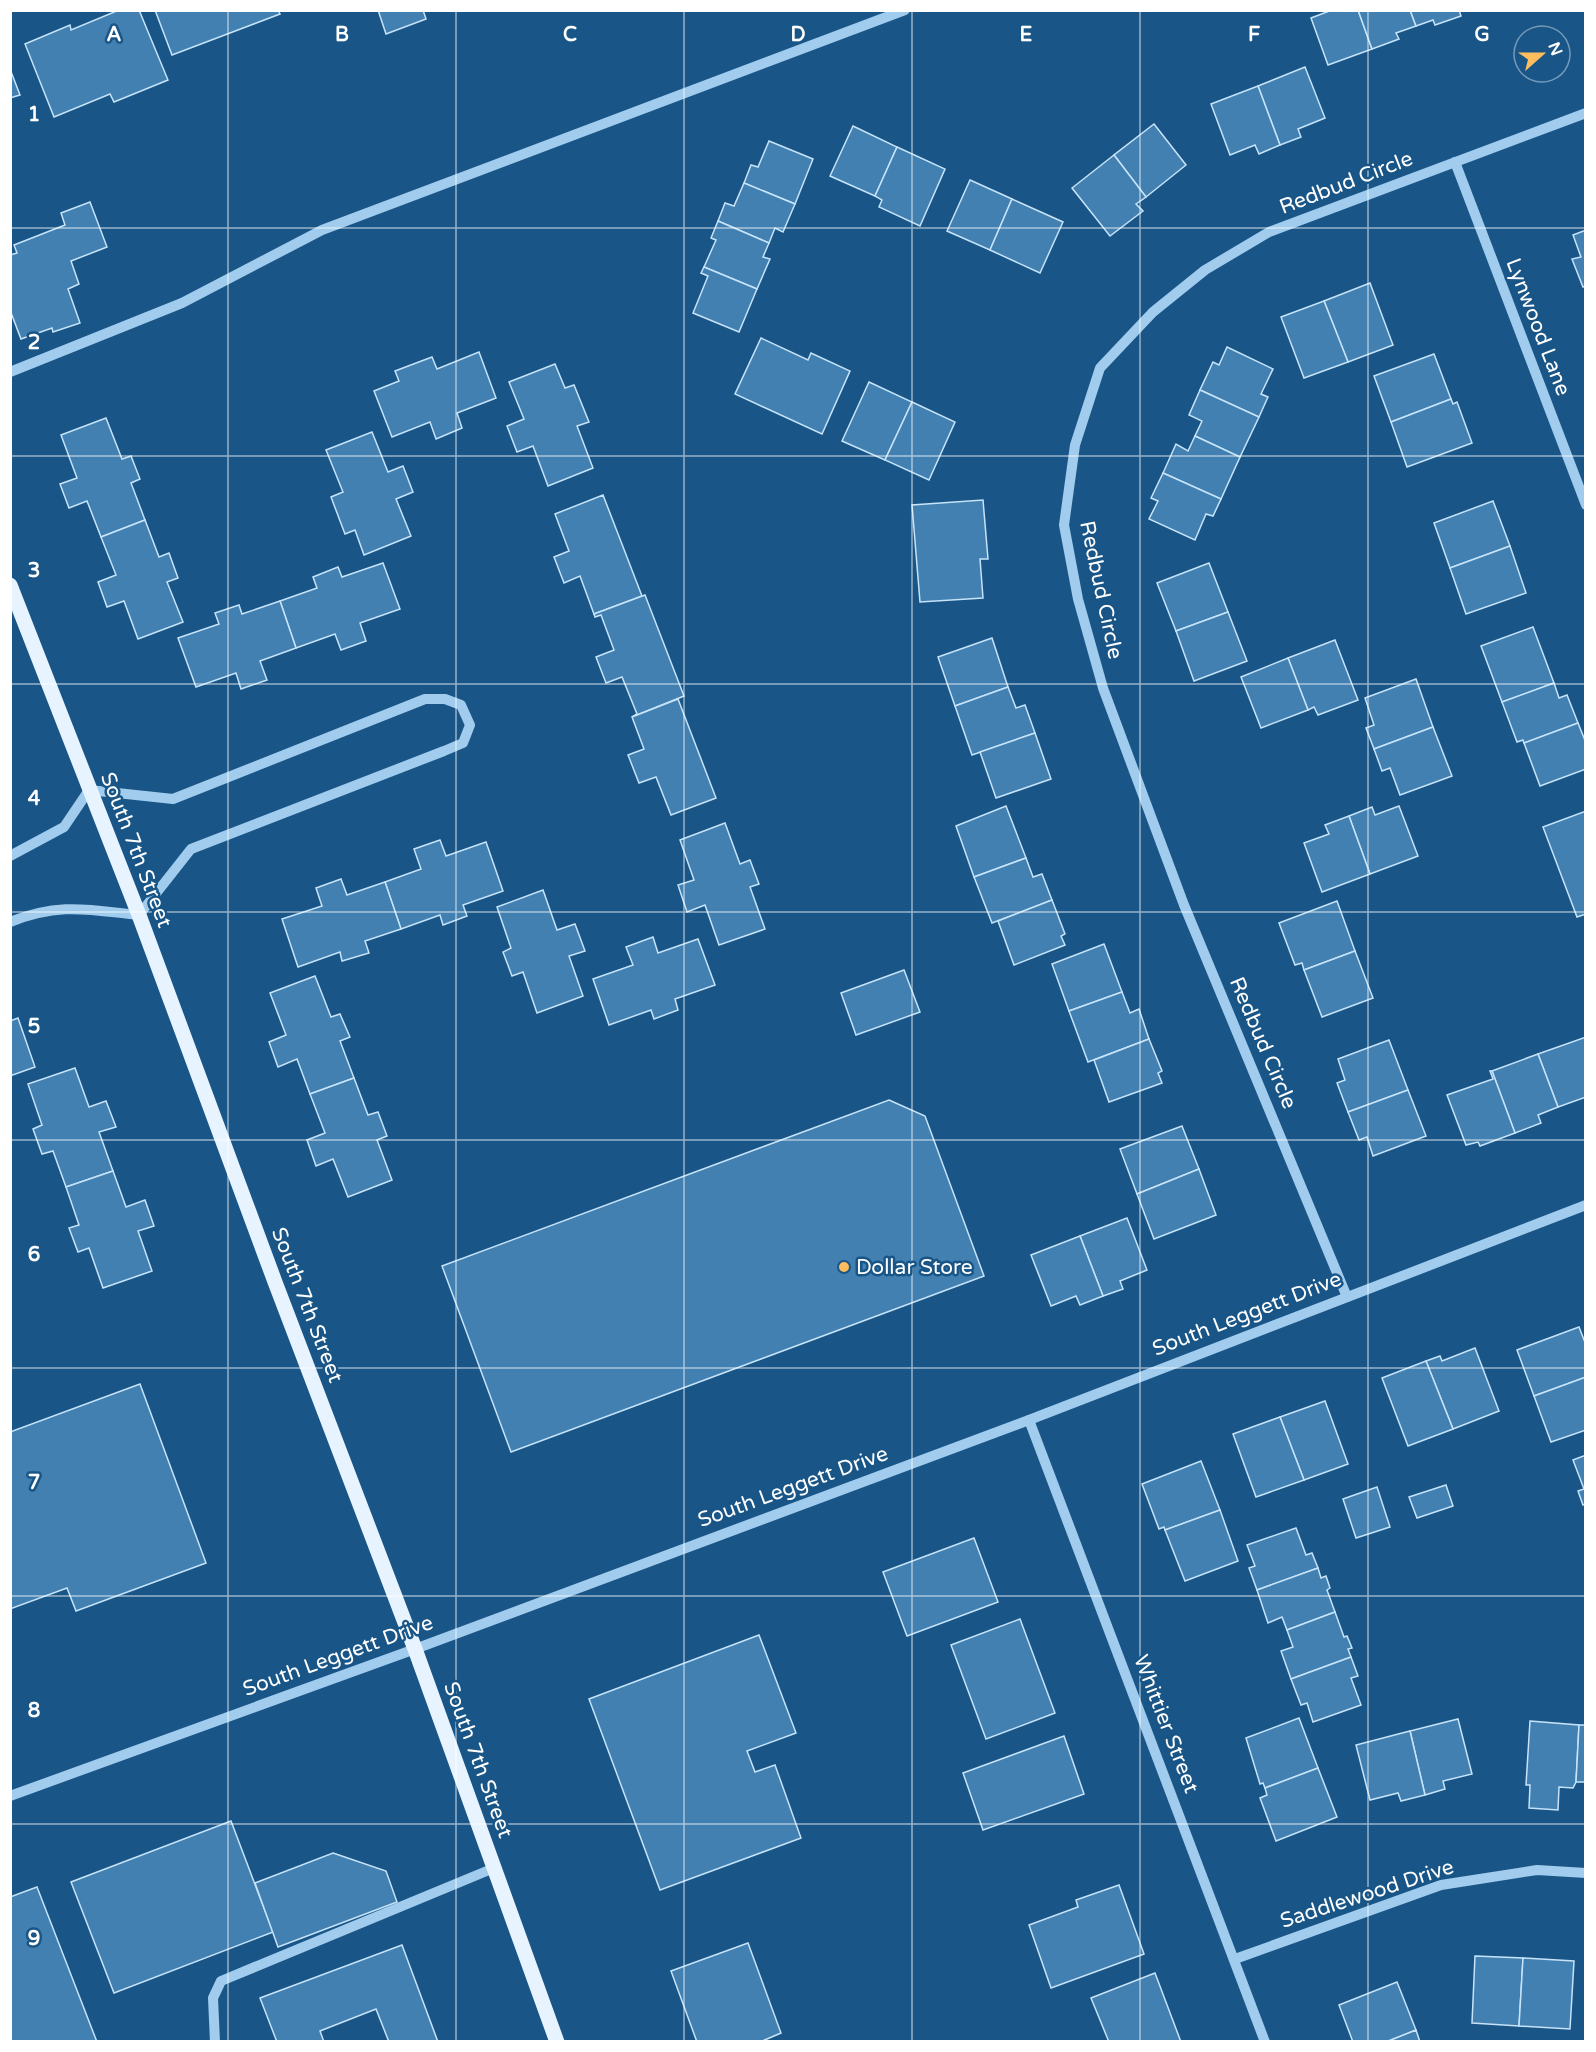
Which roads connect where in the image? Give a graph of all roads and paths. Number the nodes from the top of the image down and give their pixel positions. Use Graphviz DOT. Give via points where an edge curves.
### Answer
graph roads {
  1 [pos="905,10"];
  2 [pos="1586,113"];
  3 [pos="1455,162"];
  4 [pos="10,372"];
  5 [pos="1586,505"];
  6 [pos="10,585"];
  7 [pos="89,790"];
  8 [pos="10,856"];
  9 [pos="139,915"];
  10 [pos="10,922"];
  11 [pos="1586,1205"];
  12 [pos="1347,1297"];
  13 [pos="1029,1420"];
  14 [pos="415,1649"];
  15 [pos="10,1796"];
  16 [pos="494,1868"];
  17 [pos="1586,1873"];
  18 [pos="1234,1959"];
  19 [pos="215,2042"];
  20 [pos="557,2042"];
  21 [pos="1265,2042"];
  1 -- 4 [label="street" via="322,230 182,303"];
  2 -- 3 [label="street, Redbud Circle"];
  3 -- 5 [label="street, Lynwood Lane"];
  3 -- 12 [label="street, Redbud Circle" via="1269,232 1205,270 1153,312 1100,368 1075,445 1064,525 1078,599 1103,688 1184,905"];
  6 -- 7 [label="main road, South 7th Street"];
  7 -- 8 [label="street" via="64,827"];
  7 -- 9 [label="main road, South 7th Street"];
  7 -- 9 [label="street" via="173,799 425,699 445,699 461,705 470,724 463,743 190,849"];
  9 -- 10 [label="street" via="64,908 39,910"];
  9 -- 14 [label="main road, South 7th Street"];
  11 -- 12 [label="street, South Leggett Drive"];
  12 -- 13 [label="street, South Leggett Drive"];
  13 -- 14 [label="street, South Leggett Drive"];
  13 -- 18 [label="street, Whittier Street"];
  14 -- 15 [label="street, South Leggett Drive"];
  14 -- 16 [label="main road, South 7th Street"];
  16 -- 19 [label="street" via="220,1980 213,1998"];
  16 -- 20 [label="main road, South 7th Street"];
  17 -- 18 [label="street, Saddlewood Drive" via="1537,1870 1441,1885"];
  18 -- 21 [label="street, Whittier Street"];
}
